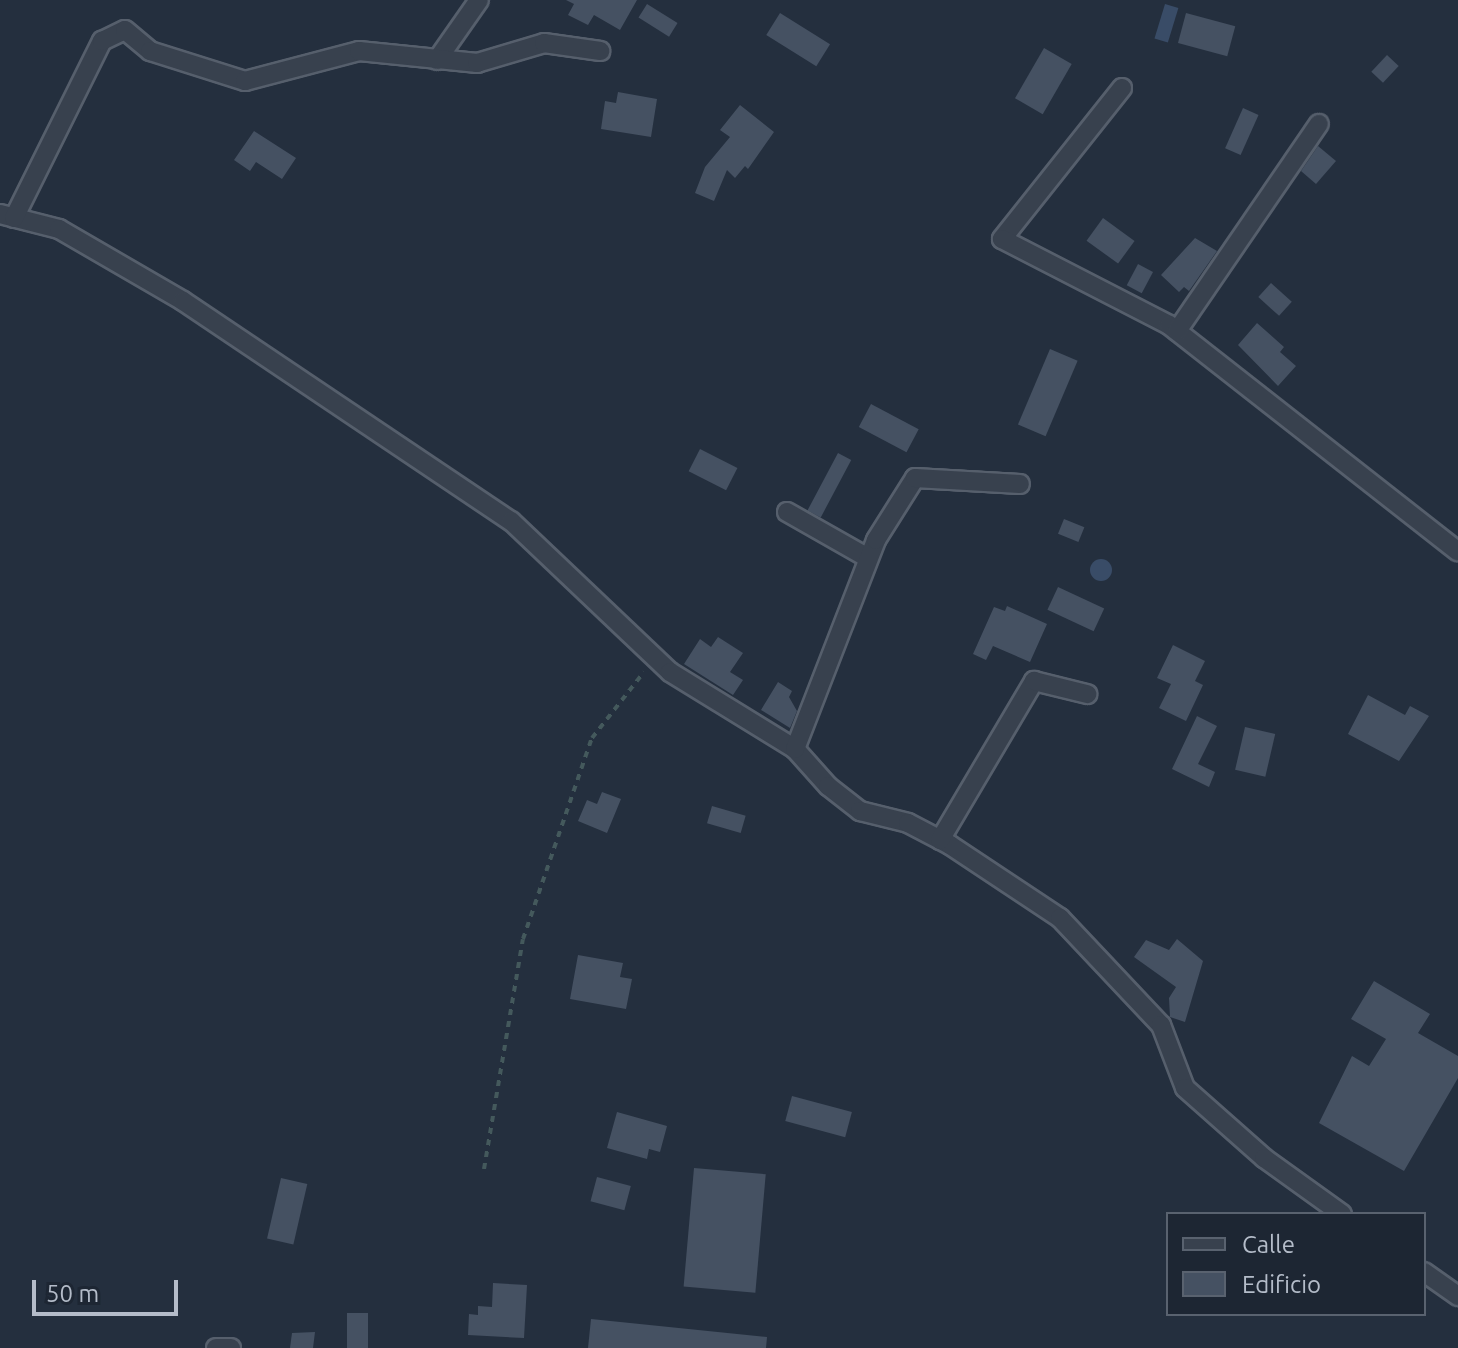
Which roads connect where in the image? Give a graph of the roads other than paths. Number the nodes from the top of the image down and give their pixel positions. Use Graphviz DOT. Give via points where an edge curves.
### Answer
graph roads {
  1 [pos="479,0"];
  2 [pos="600,51"];
  3 [pos="437,60"];
  4 [pos="1122,88"];
  5 [pos="1319,124"];
  6 [pos="7,216"];
  7 [pos="1177,331"];
  8 [pos="1020,484"];
  9 [pos="787,512"];
  10 [pos="1458,552"];
  11 [pos="868,558"];
  12 [pos="1087,694"];
  13 [pos="795,749"];
  14 [pos="940,840"];
  15 [pos="1339,1212"];
  16 [pos="1426,1273"];
  17 [pos="1458,1296"];
  18 [pos="216,1348"];
  19 [pos="231,1348"];
  1 -- 3 [label="street"];
  2 -- 3 [label="street" via="544,43 477,63"];
  3 -- 6 [label="street" via="359,51 245,81 150,51 125,30 102,41"];
  4 -- 7 [label="street" via="1002,239"];
  5 -- 7 [label="street"];
  6 -- 13 [label="street" via="59,229 183,301 511,521 655,658"];
  7 -- 10 [label="street"];
  8 -- 11 [label="street" via="915,478"];
  9 -- 11 [label="street"];
  11 -- 13 [label="street"];
  12 -- 14 [label="street" via="1034,681"];
  13 -- 14 [label="street" via="860,811 908,823"];
  14 -- 15 [label="street" via="1060,918 1161,1025 1185,1088 1264,1158"];
  16 -- 17 [label="street"];
  18 -- 19 [label="street"];
}
